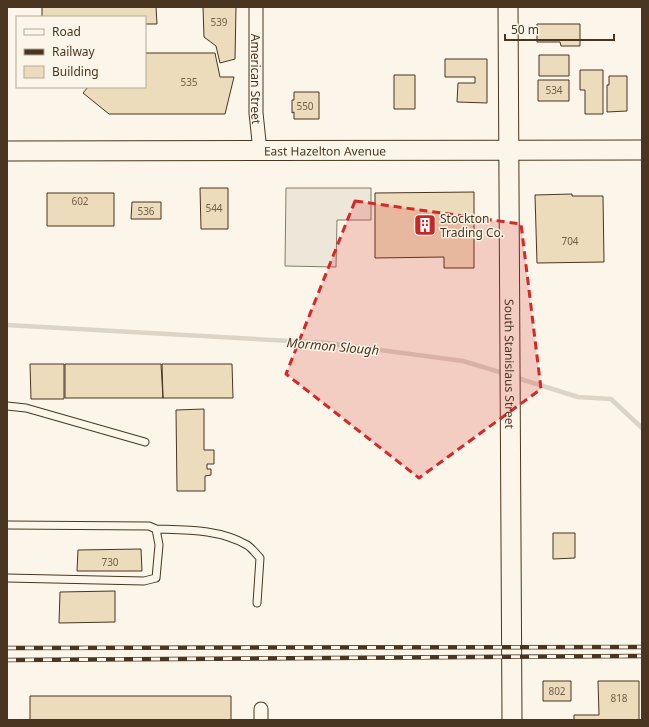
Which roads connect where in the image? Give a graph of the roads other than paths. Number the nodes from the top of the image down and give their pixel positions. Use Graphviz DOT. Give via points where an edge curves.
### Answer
graph roads {
  1 [pos="256,7"];
  2 [pos="508,7"];
  3 [pos="508,150"];
  4 [pos="642,150"];
  5 [pos="7,151"];
  6 [pos="260,151"];
  7 [pos="7,406"];
  8 [pos="145,442"];
  9 [pos="7,525"];
  10 [pos="156,529"];
  11 [pos="7,578"];
  12 [pos="257,603"];
  13 [pos="512,720"];
  1 -- 6 [label="street, American Street" via="256,112"];
  2 -- 3 [label="street, South Stanislaus Street"];
  3 -- 4 [label="street, East Hazelton Avenue"];
  3 -- 6 [label="street, East Hazelton Avenue"];
  3 -- 13 [label="street, South Stanislaus Street"];
  5 -- 6 [label="street, East Hazelton Avenue"];
  7 -- 8 [label="lane" via="26,408"];
  9 -- 10 [label="lane" via="149,526"];
  10 -- 11 [label="lane" via="159,545 156,578 144,581"];
  10 -- 12 [label="lane" via="196,530 224,536 248,546 260,558"];
}
